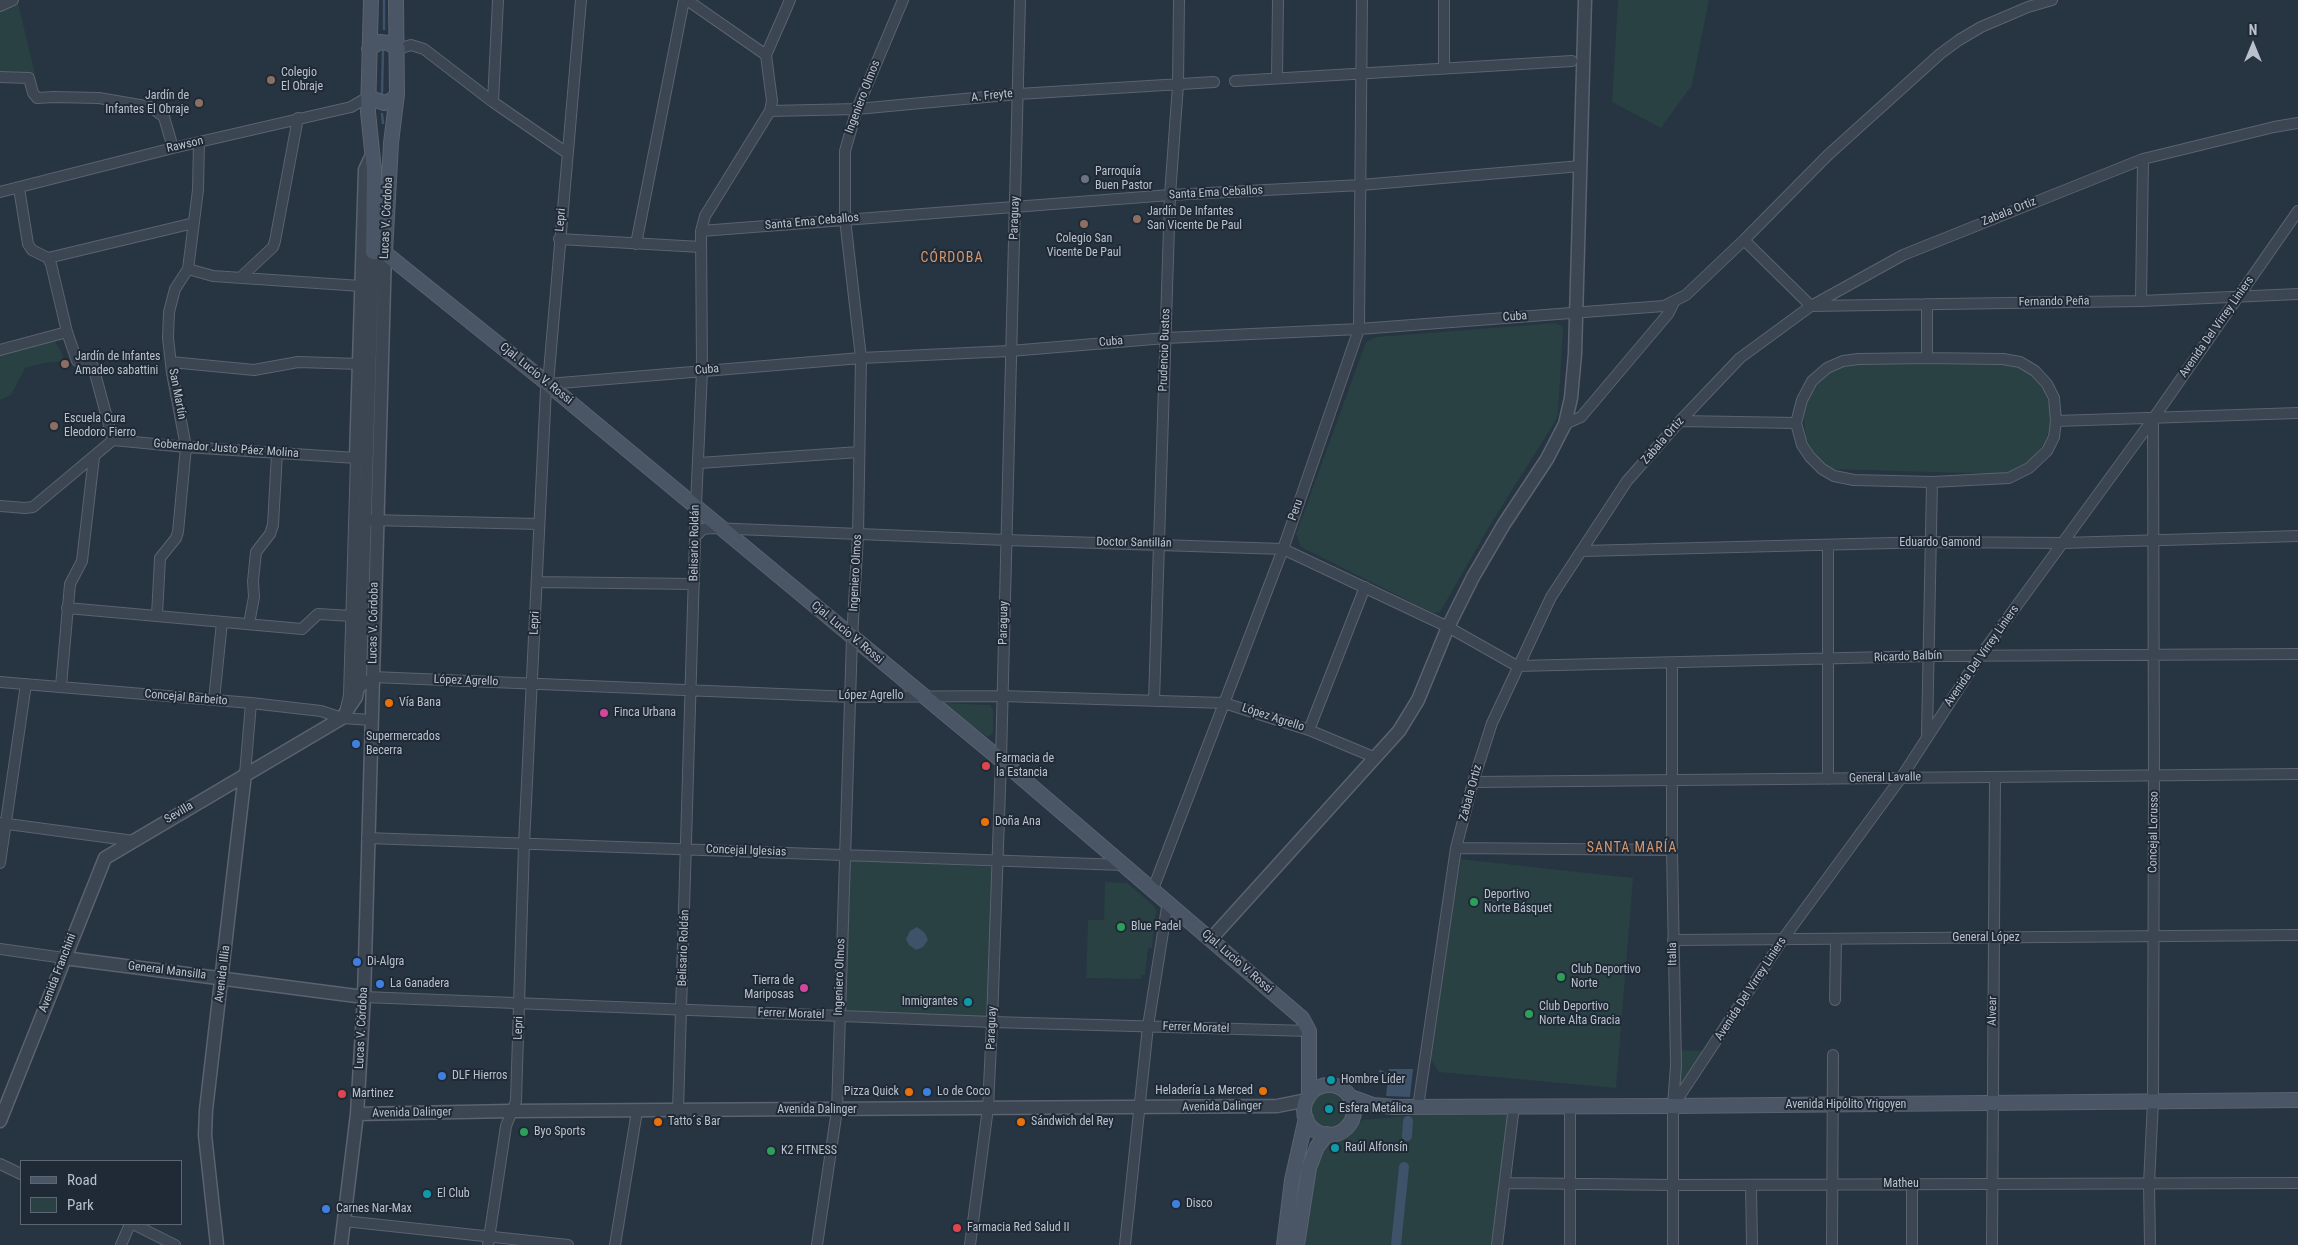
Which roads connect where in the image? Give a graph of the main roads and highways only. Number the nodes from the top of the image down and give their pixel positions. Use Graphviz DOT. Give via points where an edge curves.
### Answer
graph roads {
  1 [pos="371,0"];
  2 [pos="396,0"];
  3 [pos="369,49"];
  4 [pos="398,49"];
  5 [pos="397,94"];
  6 [pos="368,97"];
  7 [pos="379,253"];
  8 [pos="1310,1038"];
  9 [pos="1328,1085"];
  10 [pos="1308,1098"];
  11 [pos="1351,1098"];
  12 [pos="2298,1100"];
  13 [pos="1394,1107"];
  14 [pos="1353,1116"];
  15 [pos="1306,1117"];
  16 [pos="1327,1134"];
  17 [pos="1284,1245"];
  18 [pos="1297,1245"];
  1 -- 3 [label="main road, Lucas V. Córdoba"];
  2 -- 4 [label="main road, Lucas V. Córdoba"];
  3 -- 4 [label="main road" via="380,42"];
  3 -- 6 [label="main road, Lucas V. Córdoba"];
  4 -- 5 [label="main road, Lucas V. Córdoba"];
  5 -- 6 [label="main road" via="384,103"];
  5 -- 7 [label="main road, Lucas V. Córdoba"];
  6 -- 7 [label="main road, Lucas V. Córdoba"];
  7 -- 8 [label="main road, Cjal. Lucio V. Rossi" via="548,384 1001,760 1302,1018"];
  8 -- 9 [label="main road" via="1314,1066"];
  8 -- 10 [label="main road"];
  9 -- 10 [label="main road" via="1317,1088"];
  9 -- 11 [label="main road" via="1343,1089"];
  10 -- 15 [label="main road"];
  11 -- 13 [label="main road, Avenida Hipólito Yrigoyen"];
  11 -- 14 [label="main road"];
  12 -- 13 [label="main road, Avenida Hipólito Yrigoyen"];
  13 -- 14 [label="main road, Avenida Hipólito Yrigoyen"];
  14 -- 16 [label="main road" via="1345,1129"];
  15 -- 16 [label="main road" via="1313,1128"];
  15 -- 17 [label="main road" via="1292,1180"];
  16 -- 18 [label="main road" via="1308,1168"];
}
